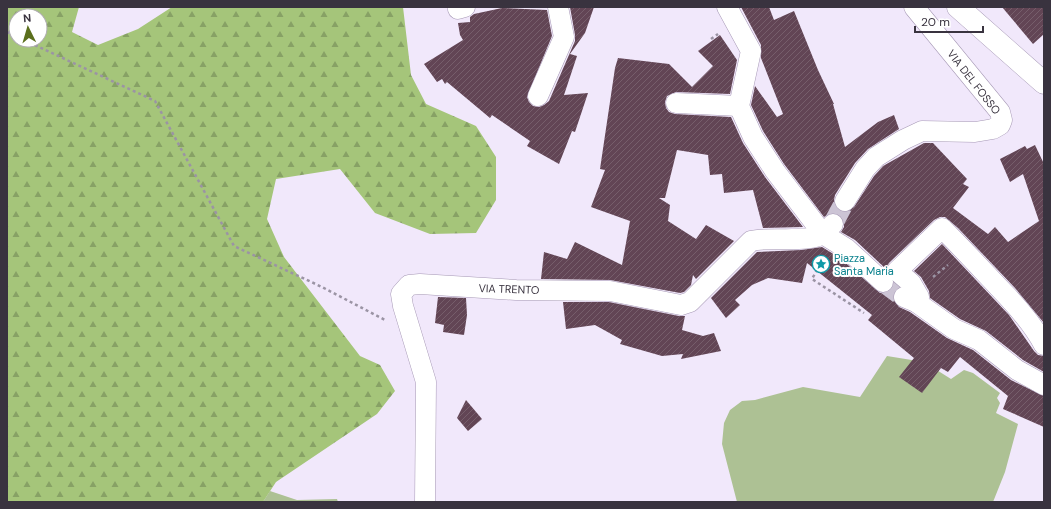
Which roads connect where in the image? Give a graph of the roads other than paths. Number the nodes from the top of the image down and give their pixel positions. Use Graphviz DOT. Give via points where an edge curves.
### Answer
graph roads {
  1 [pos="558,7"];
  2 [pos="914,7"];
  3 [pos="958,7"];
  4 [pos="731,15"];
  5 [pos="1044,83"];
  6 [pos="538,96"];
  7 [pos="676,103"];
  8 [pos="739,106"];
  9 [pos="845,201"];
  10 [pos="820,232"];
  11 [pos="883,282"];
  12 [pos="1044,345"];
  13 [pos="1044,385"];
  14 [pos="425,502"];
  1 -- 6 [label="street" via="564,37"];
  2 -- 9 [label="street, VIA DEL FOSSO" via="1000,112 1002,120 1000,125 993,129 975,132 922,131 902,140 876,157 865,169"];
  3 -- 5 [label="main road"];
  4 -- 8 [label="street" via="751,51"];
  7 -- 8 [label="street"];
  8 -- 10 [label="street" via="753,137 772,167"];
  10 -- 11 [label="street" via="847,250"];
  10 -- 14 [label="street, VIA TRENTO" via="751,241 690,302 681,304 669,304 610,291 409,285 401,294 426,382"];
  12 -- 13 [label="street" via="1022,311 942,228 897,271 911,283 919,297 909,299 954,329 979,340 1017,370"];
}
